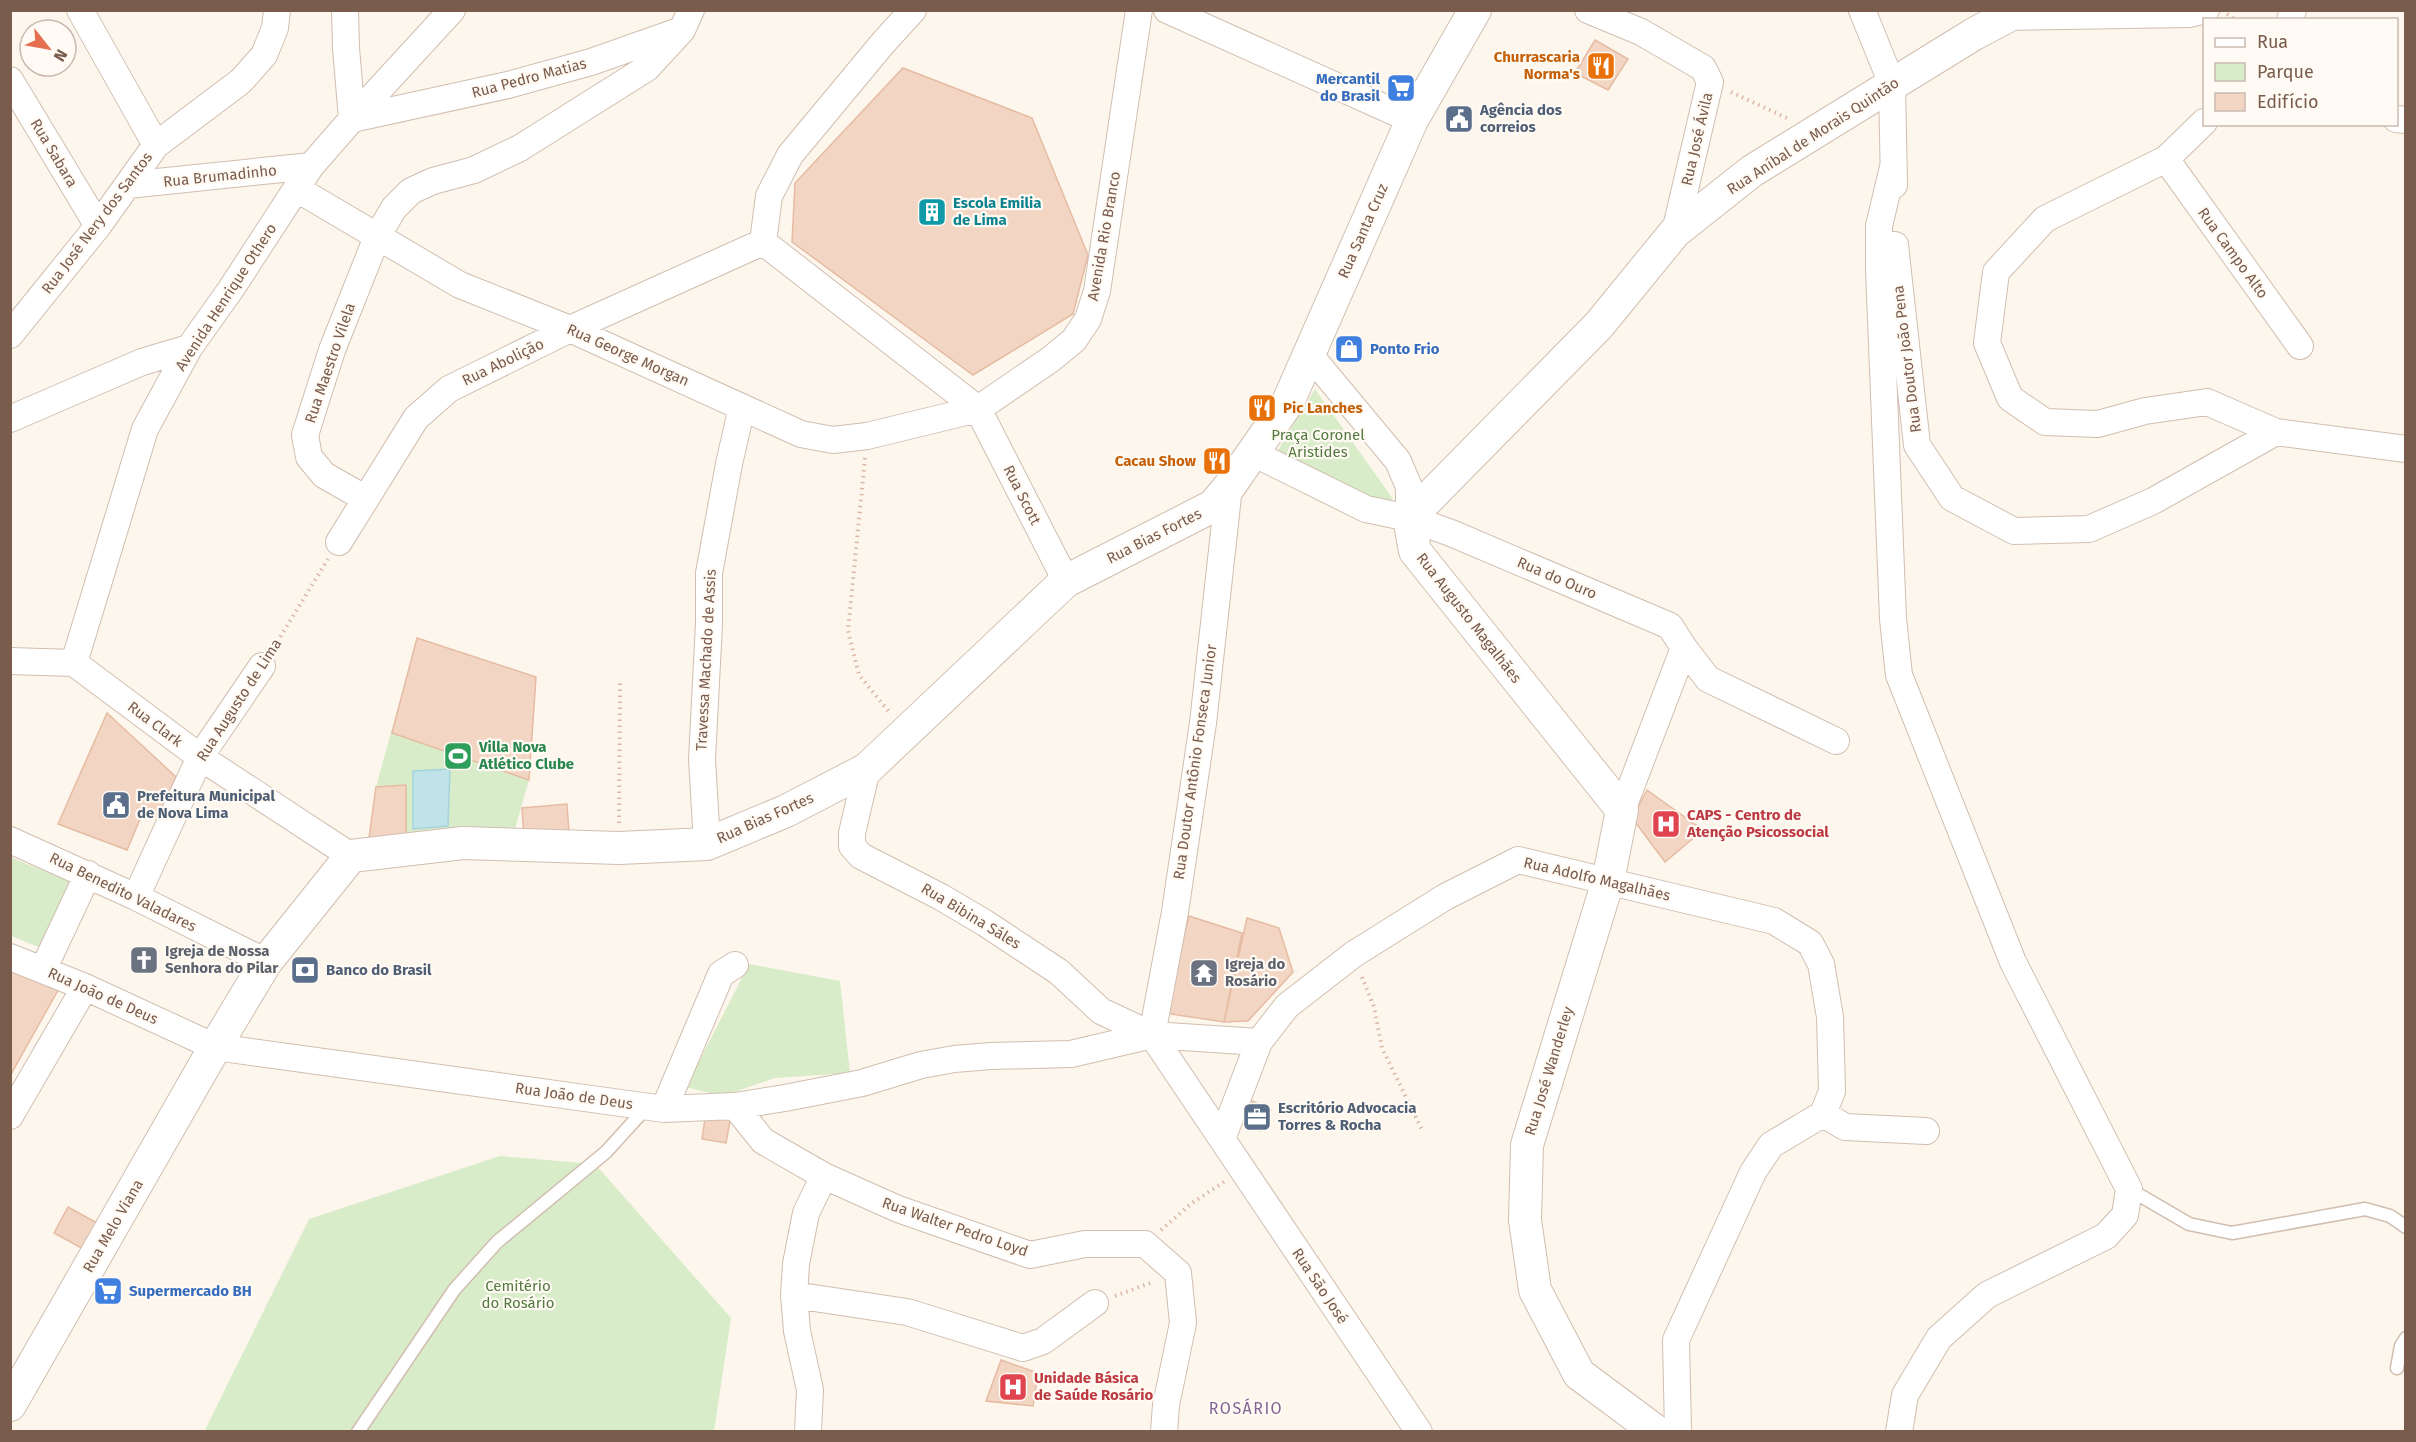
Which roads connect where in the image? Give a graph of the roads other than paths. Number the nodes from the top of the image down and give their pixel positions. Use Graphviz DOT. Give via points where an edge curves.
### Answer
graph roads {
  1 [pos="80,10"];
  2 [pos="277,10"];
  3 [pos="345,10"];
  4 [pos="452,10"];
  5 [pos="913,10"];
  6 [pos="1139,10"];
  7 [pos="1167,10"];
  8 [pos="1475,10"];
  9 [pos="1587,10"];
  10 [pos="1862,10"];
  11 [pos="2206,10"];
  12 [pos="2008,14"];
  13 [pos="687,20"];
  14 [pos="10,80"];
  15 [pos="1892,84"];
  16 [pos="352,119"];
  17 [pos="1412,120"];
  18 [pos="2203,124"];
  19 [pos="156,145"];
  20 [pos="2166,159"];
  21 [pos="311,166"];
  22 [pos="1893,167"];
  23 [pos="128,185"];
  24 [pos="297,189"];
  25 [pos="98,226"];
  26 [pos="1675,232"];
  27 [pos="377,237"];
  28 [pos="763,242"];
  29 [pos="570,329"];
  30 [pos="10,335"];
  31 [pos="2300,346"];
  32 [pos="189,348"];
  33 [pos="1309,354"];
  34 [pos="742,408"];
  35 [pos="978,409"];
  36 [pos="10,419"];
  37 [pos="2276,432"];
  38 [pos="2406,449"];
  39 [pos="1253,453"];
  40 [pos="1229,487"];
  41 [pos="366,499"];
  42 [pos="1409,519"];
  43 [pos="339,542"];
  44 [pos="1066,581"];
  45 [pos="1684,648"];
  46 [pos="10,661"];
  47 [pos="74,663"];
  48 [pos="262,666"];
  49 [pos="1836,741"];
  50 [pos="200,757"];
  51 [pos="867,769"];
  52 [pos="1622,810"];
  53 [pos="10,840"];
  54 [pos="707,844"];
  55 [pos="351,856"];
  56 [pos="88,874"];
  57 [pos="1608,881"];
  58 [pos="136,897"];
  59 [pos="10,957"];
  60 [pos="260,959"];
  61 [pos="735,965"];
  62 [pos="43,970"];
  63 [pos="86,987"];
  64 [pos="1152,1035"];
  65 [pos="1259,1042"];
  66 [pos="209,1044"];
  67 [pos="735,1106"];
  68 [pos="656,1108"];
  69 [pos="1823,1114"];
  70 [pos="10,1116"];
  71 [pos="1926,1131"];
  72 [pos="1222,1139"];
  73 [pos="824,1176"];
  74 [pos="2129,1188"];
  75 [pos="2406,1227"];
  76 [pos="794,1295"];
  77 [pos="1095,1303"];
  78 [pos="2406,1338"];
  79 [pos="2397,1368"];
  80 [pos="10,1405"];
  81 [pos="358,1431"];
  82 [pos="808,1431"];
  83 [pos="1164,1431"];
  84 [pos="1419,1431"];
  85 [pos="1657,1431"];
  86 [pos="1678,1431"];
  87 [pos="1899,1431"];
  1 -- 19 [label="street"];
  2 -- 19 [label="street, Rua José Nery dos Santos" via="275,28 264,55 241,81"];
  3 -- 16 [label="street"];
  4 -- 16 [label="street, Avenida Henrique Othero"];
  5 -- 28 [label="street" via="790,155 769,196"];
  6 -- 35 [label="street, Avenida Rio Branco" via="1097,291 1088,319 1074,340 1051,359"];
  7 -- 17 [label="street"];
  8 -- 17 [label="street, Rua Santa Cruz"];
  9 -- 26 [label="street, Rua José Ávila" via="1641,32 1703,68 1710,82"];
  10 -- 15 [label="street"];
  11 -- 12 [label="street" via="2190,14"];
  12 -- 15 [label="street, Rua Aníbal de Morais Quintão"];
  13 -- 16 [label="street, Rua Pedro Matias" via="591,62 508,85"];
  13 -- 27 [label="street, Rua Maestro Vilela" via="647,68 520,148 474,170 411,191 394,208"];
  14 -- 25 [label="street, Rua Sabara"];
  15 -- 22 [label="street, Rua Doutor João Pena"];
  15 -- 26 [label="street, Rua Aníbal de Morais Quintão" via="1752,171"];
  16 -- 21 [label="street, Avenida Henrique Othero"];
  17 -- 33 [label="street, Rua Santa Cruz"];
  18 -- 20 [label="street"];
  19 -- 23 [label="street, Rua José Nery dos Santos"];
  20 -- 31 [label="street, Rua Campo Alto"];
  20 -- 37 [label="street" via="2045,219 1996,272 1987,343 2010,398 2045,422 2098,424 2145,411 2207,402"];
  21 -- 23 [label="street, Rua Brumadinho"];
  21 -- 24 [label="street, Avenida Henrique Othero"];
  22 -- 37 [label="street, Rua Doutor João Pena" via="1895,262 1917,445 1952,498 2014,531 2089,529 2153,501"];
  22 -- 74 [label="street" via="1879,226 1879,270 1893,619 1899,675 2013,962"];
  23 -- 25 [label="street, Rua José Nery dos Santos"];
  24 -- 27 [label="street, Rua George Morgan"];
  24 -- 32 [label="street, Avenida Henrique Othero"];
  25 -- 30 [label="street, Rua José Nery dos Santos"];
  26 -- 42 [label="street, Rua Aníbal de Morais Quintão" via="1599,325"];
  27 -- 29 [label="street, Rua George Morgan" via="460,285"];
  27 -- 41 [label="street, Rua Maestro Vilela" via="332,350 305,435 309,457 324,475"];
  28 -- 29 [label="street, Rua Abolição"];
  28 -- 35 [label="street"];
  29 -- 34 [label="street, Rua George Morgan"];
  29 -- 41 [label="street, Rua Abolição" via="449,389 416,418"];
  32 -- 36 [label="street" via="142,362"];
  32 -- 47 [label="street, Avenida Henrique Othero" via="145,429"];
  33 -- 39 [label="street, Rua Santa Cruz" via="1288,402"];
  33 -- 42 [label="street, Rua Augusto Magalhães" via="1398,461 1409,487"];
  34 -- 35 [label="street, Rua George Morgan" via="801,434 833,440 867,436"];
  34 -- 54 [label="street, Travessa Machado de Assis" via="709,573 702,759"];
  35 -- 44 [label="street, Rua Scott"];
  37 -- 38 [label="street"];
  39 -- 40 [label="street, Rua Bias Fortes"];
  39 -- 42 [label="street, Rua do Ouro" via="1366,509"];
  40 -- 44 [label="street, Rua Bias Fortes" via="1213,506"];
  40 -- 64 [label="street, Rua Doutor Antônio Fonseca Junior" via="1203,723"];
  41 -- 43 [label="street, Rua Abolição"];
  42 -- 45 [label="street, Rua do Ouro" via="1670,626"];
  42 -- 52 [label="street, Rua Augusto Magalhães" via="1415,551"];
  44 -- 51 [label="street, Rua Bias Fortes"];
  45 -- 49 [label="street, Rua do Ouro" via="1708,679"];
  45 -- 52 [label="street"];
  46 -- 47 [label="street"];
  47 -- 50 [label="street, Rua Clark"];
  48 -- 50 [label="street, Rua Augusto de Lima"];
  50 -- 55 [label="street, Rua Clark"];
  50 -- 58 [label="street, Rua Augusto de Lima"];
  51 -- 54 [label="street, Rua Bias Fortes" via="786,811"];
  51 -- 64 [label="street, Rua Bibina Sáles" via="852,833 852,846 861,856 984,923 1059,972 1101,1011"];
  52 -- 57 [label="street"];
  53 -- 56 [label="street, Rua Benedito Valadares"];
  54 -- 55 [label="street, Rua Bias Fortes" via="619,848 463,843"];
  55 -- 60 [label="street"];
  56 -- 58 [label="street, Rua Benedito Valadares"];
  56 -- 62 [label="street"];
  57 -- 65 [label="street, Rua Adolfo Magalhães" via="1518,860 1445,897 1354,954 1287,1006"];
  57 -- 69 [label="street, Rua Adolfo Magalhães" via="1774,921 1810,943 1821,964 1830,1017 1832,1091"];
  57 -- 85 [label="street, Rua José Wanderley" via="1527,1145 1525,1220 1535,1290 1579,1374"];
  58 -- 60 [label="street, Rua Benedito Valadares"];
  59 -- 62 [label="street, Rua João de Deus"];
  60 -- 66 [label="street"];
  61 -- 68 [label="street" via="721,974"];
  62 -- 63 [label="street, Rua João de Deus"];
  63 -- 66 [label="street, Rua João de Deus"];
  63 -- 70 [label="street"];
  64 -- 65 [label="street"];
  64 -- 67 [label="street, Rua João de Deus" via="1071,1054 954,1059 862,1083"];
  64 -- 72 [label="street, Rua São José"];
  65 -- 72 [label="street, Rua Adolfo Magalhães"];
  66 -- 68 [label="street, Rua João de Deus"];
  66 -- 80 [label="street, Rua Melo Viana"];
  67 -- 68 [label="street, Rua João de Deus"];
  67 -- 73 [label="street, Rua Walter Pedro Loyd" via="764,1141"];
  68 -- 81 [label="lane" via="497,1242 454,1290"];
  69 -- 71 [label="street" via="1845,1127"];
  69 -- 86 [label="street" via="1771,1145 1753,1172 1676,1340"];
  72 -- 84 [label="street, Rua São José"];
  73 -- 76 [label="street" via="806,1213"];
  73 -- 83 [label="street, Rua Walter Pedro Loyd" via="898,1209 1030,1255 1086,1244 1144,1244 1178,1273 1183,1323"];
  74 -- 75 [label="lane" via="2189,1224 2232,1233 2365,1209 2390,1216"];
  74 -- 87 [label="street" via="2125,1215 2106,1236 1987,1295 1939,1338 1905,1395"];
  76 -- 77 [label="street" via="907,1312 1023,1348 1044,1341"];
  76 -- 82 [label="street" via="810,1390"];
  78 -- 79 [label="lane"];
}
